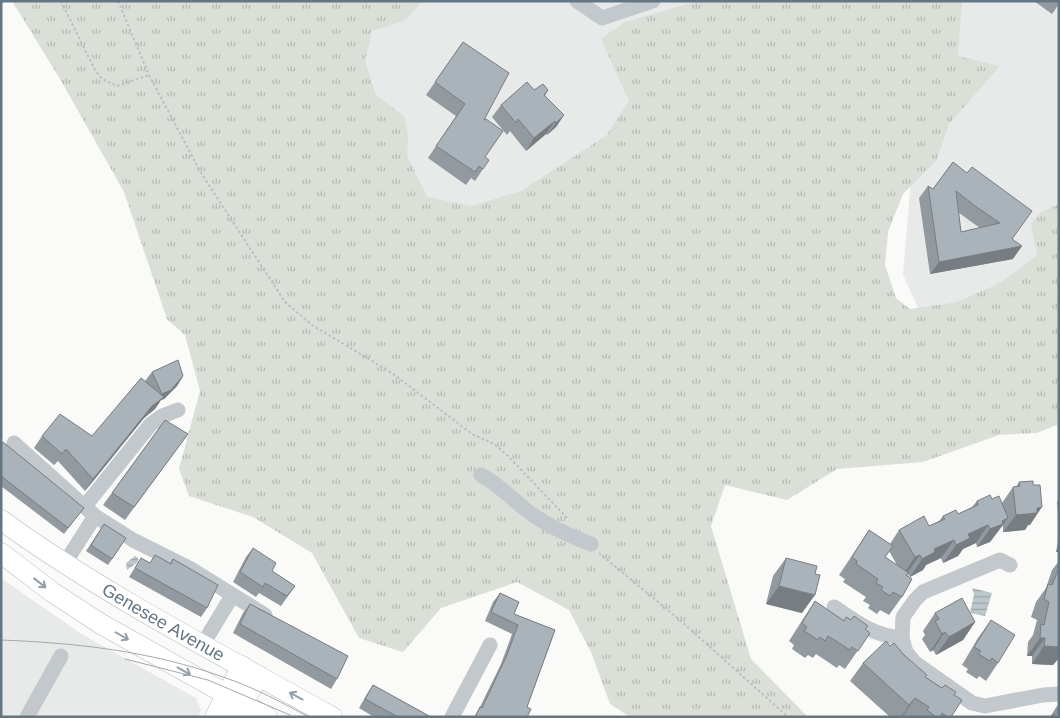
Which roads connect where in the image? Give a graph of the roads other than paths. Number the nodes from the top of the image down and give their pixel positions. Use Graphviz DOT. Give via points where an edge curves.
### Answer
graph roads {
  1 [pos="577,1"];
  2 [pos="653,1"];
  3 [pos="178,410"];
  4 [pos="14,443"];
  5 [pos="481,475"];
  6 [pos="90,511"];
  7 [pos="1,520"];
  8 [pos="591,544"];
  9 [pos="1,553"];
  10 [pos="65,562"];
  11 [pos="1010,565"];
  12 [pos="232,596"];
  13 [pos="834,607"];
  14 [pos="282,624"];
  15 [pos="902,638"];
  16 [pos="203,644"];
  17 [pos="490,645"];
  18 [pos="61,656"];
  19 [pos="250,671"];
  20 [pos="1059,694"];
  21 [pos="234,705"];
  22 [pos="27,717"];
  23 [pos="215,717"];
  24 [pos="267,717"];
  25 [pos="332,717"];
  26 [pos="452,717"];
  1 -- 2 [label="street" via="602,18"];
  3 -- 6 [label="street" via="151,424"];
  4 -- 6 [label="street"];
  5 -- 8 [label="street" via="555,529"];
  6 -- 10 [label="street"];
  6 -- 12 [label="street" via="155,553 191,569"];
  7 -- 10 [label="main road, Genesee Avenue"];
  9 -- 21 [label="main road, Genesee Avenue, one-way" via="100,624"];
  10 -- 16 [label="main road, Genesee Avenue"];
  11 -- 15 [label="street" via="1000,560 923,592 903,617"];
  12 -- 14 [label="street"];
  12 -- 16 [label="street"];
  13 -- 15 [label="street" via="868,630"];
  15 -- 20 [label="street" via="906,652 915,663 972,703 985,706 1043,694"];
  16 -- 19 [label="main road, Genesee Avenue"];
  17 -- 26 [label="street"];
  18 -- 22 [label="street"];
  19 -- 21 [label="main road"];
  25 -- 19 [label="main road, Genesee Avenue, one-way"];
  21 -- 23 [label="main road"];
  21 -- 24 [label="main road, Genesee Avenue"];
}
